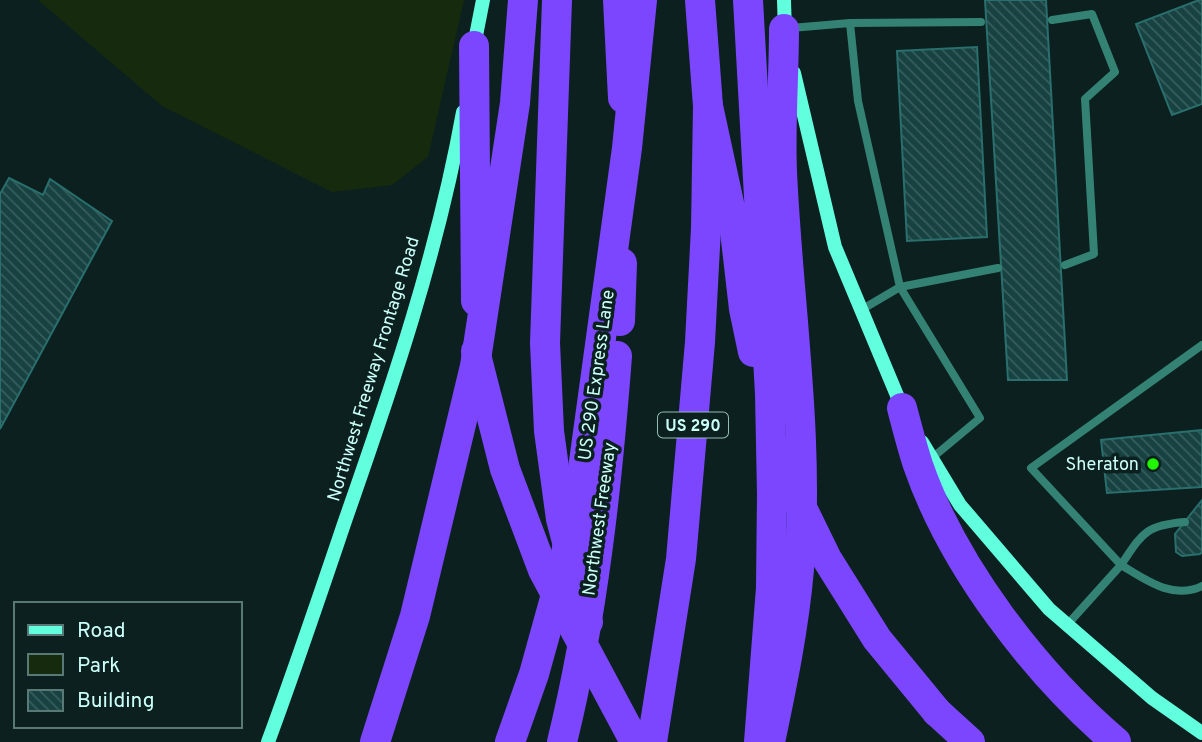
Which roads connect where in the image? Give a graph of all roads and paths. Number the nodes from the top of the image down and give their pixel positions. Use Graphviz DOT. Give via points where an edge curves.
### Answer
graph roads {
  1 [pos="484,0"];
  2 [pos="523,0"];
  3 [pos="557,0"];
  4 [pos="618,0"];
  5 [pos="642,0"];
  6 [pos="700,0"];
  7 [pos="748,0"];
  8 [pos="784,14"];
  9 [pos="1052,20"];
  10 [pos="981,22"];
  11 [pos="850,23"];
  12 [pos="474,46"];
  13 [pos="708,106"];
  14 [pos="1065,265"];
  15 [pos="998,268"];
  16 [pos="900,286"];
  17 [pos="861,310"];
  18 [pos="1202,345"];
  19 [pos="902,408"];
  20 [pos="932,458"];
  21 [pos="1185,522"];
  22 [pos="1121,565"];
  23 [pos="1202,586"];
  24 [pos="1067,625"];
  25 [pos="615,706"];
  26 [pos="1202,733"];
  27 [pos="268,742"];
  28 [pos="375,742"];
  29 [pos="510,742"];
  30 [pos="562,742"];
  31 [pos="635,742"];
  32 [pos="652,742"];
  33 [pos="759,742"];
  34 [pos="771,742"];
  35 [pos="970,742"];
  36 [pos="1116,742"];
  1 -- 12 [label="main road, Northwest Freeway Frontage Road"];
  2 -- 28 [label="highway, bridge" via="515,103 475,366 415,616"];
  3 -- 25 [label="highway" via="545,343 549,431 561,519 585,615"];
  4 -- 30 [label="highway, Northwest Freeway, bridge" via="625,140 620,321 606,494"];
  5 -- 29 [label="highway, US 290 Express Lane, bridge" via="583,469 562,573"];
  6 -- 13 [label="highway, US 290"];
  7 -- 33 [label="highway, bridge" via="772,481 771,588"];
  8 -- 11 [label="lane"];
  8 -- 17 [label="main road" via="835,247"];
  8 -- 34 [label="highway" via="782,170 802,471 799,568"];
  9 -- 14 [label="lane" via="1092,14 1115,72 1085,99 1094,254"];
  10 -- 11 [label="lane"];
  11 -- 16 [label="lane" via="858,101"];
  12 -- 25 [label="highway" via="477,359 505,469 543,570"];
  12 -- 27 [label="main road, Northwest Freeway Frontage Road" via="454,163 418,302"];
  13 -- 32 [label="highway, US 290, bridge" via="700,342 683,546"];
  13 -- 35 [label="highway, bridge" via="735,231 759,381 785,473 827,559 877,639 937,712"];
  15 -- 16 [label="lane"];
  16 -- 17 [label="lane"];
  16 -- 20 [label="lane" via="980,418"];
  17 -- 19 [label="main road"];
  18 -- 22 [label="lane" via="1031,468"];
  19 -- 20 [label="main road"];
  19 -- 36 [label="highway" via="940,517 971,572 1023,646"];
  20 -- 24 [label="main road" via="960,505"];
  21 -- 22 [label="lane" via="1150,528"];
  22 -- 23 [label="lane" via="1167,590 1191,591"];
  22 -- 24 [label="lane"];
  24 -- 26 [label="main road" via="1152,698"];
  25 -- 31 [label="highway"];
}
